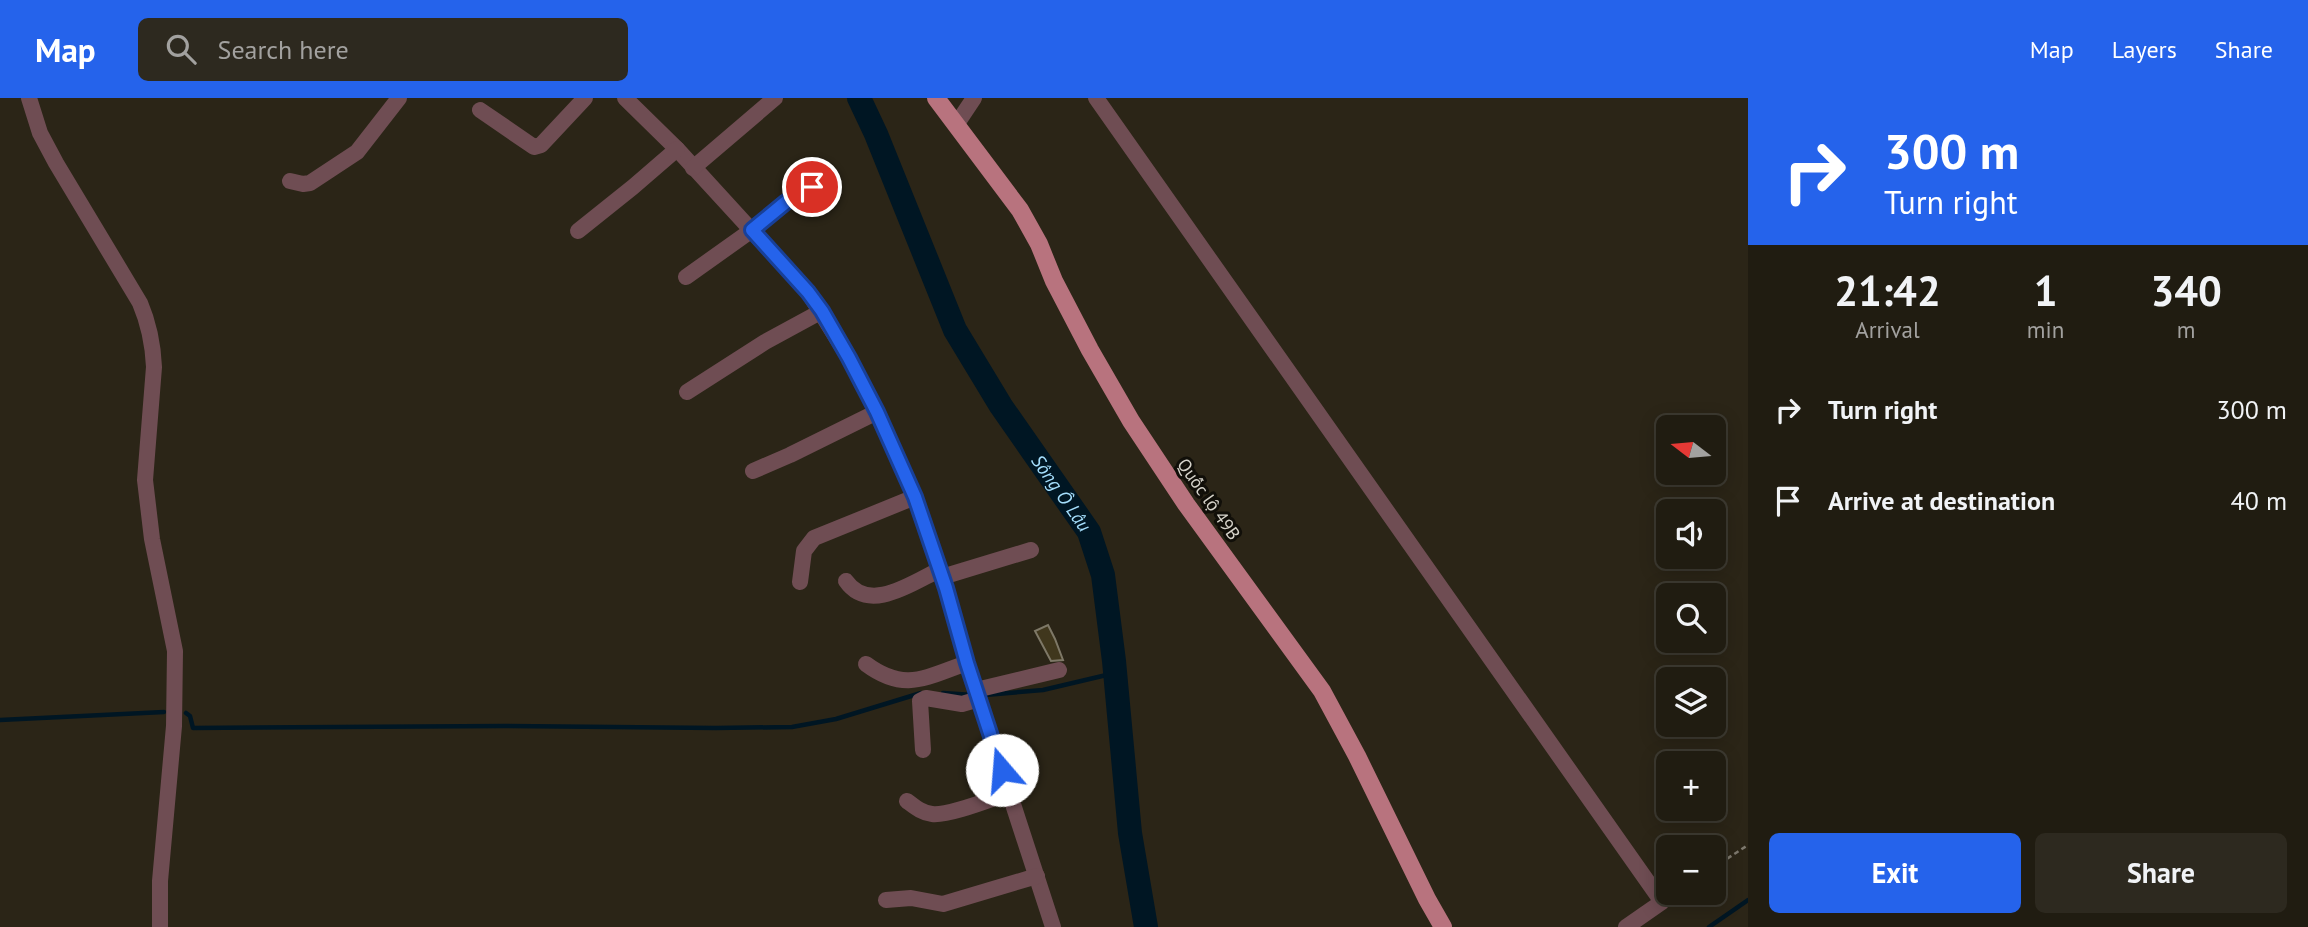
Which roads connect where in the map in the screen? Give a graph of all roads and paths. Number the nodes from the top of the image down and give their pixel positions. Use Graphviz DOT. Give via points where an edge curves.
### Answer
graph roads {
  1 [pos="29,98"];
  2 [pos="399,98"];
  3 [pos="585,98"];
  4 [pos="625,98"];
  5 [pos="775,98"];
  6 [pos="936,98"];
  7 [pos="974,98"];
  8 [pos="1096,98"];
  9 [pos="480,110"];
  10 [pos="956,125"];
  11 [pos="677,149"];
  12 [pos="693,168"];
  13 [pos="830,177"];
  14 [pos="290,181"];
  15 [pos="752,230"];
  16 [pos="578,231"];
  17 [pos="686,277"];
  18 [pos="822,311"];
  19 [pos="687,392"];
  20 [pos="877,412"];
  21 [pos="753,471"];
  22 [pos="915,497"];
  23 [pos="1031,550"];
  24 [pos="941,574"];
  25 [pos="846,581"];
  26 [pos="800,582"];
  27 [pos="967,663"];
  28 [pos="866,664"];
  29 [pos="1059,670"];
  30 [pos="977,695"];
  31 [pos="923,750"];
  32 [pos="1009,793"];
  33 [pos="907,801"];
  34 [pos="1748,845"];
  35 [pos="1726,859"];
  36 [pos="1037,876"];
  37 [pos="886,900"];
  38 [pos="160,927"];
  39 [pos="1053,927"];
  40 [pos="1443,927"];
  41 [pos="1626,927"];
  1 -- 38 [label="street" via="56,163 140,303 153,349 145,480 176,662"];
  2 -- 14 [label="street" via="348,159 310,183"];
  3 -- 9 [label="street" via="534,147"];
  4 -- 11 [label="street"];
  5 -- 12 [label="street"];
  6 -- 10 [label="main road, Quốc lộ 49B"];
  7 -- 10 [label="street"];
  8 -- 41 [label="street" via="1661,902"];
  10 -- 40 [label="main road, Quốc lộ 49B" via="1020,210 1130,421 1322,691"];
  11 -- 12 [label="street"];
  11 -- 16 [label="street"];
  12 -- 15 [label="street"];
  13 -- 15 [label="street" via="786,202"];
  15 -- 17 [label="street"];
  15 -- 18 [label="street"];
  18 -- 19 [label="street"];
  18 -- 20 [label="street"];
  20 -- 21 [label="street"];
  20 -- 22 [label="street"];
  22 -- 24 [label="street"];
  22 -- 26 [label="street" via="814,538 804,551"];
  23 -- 24 [label="street"];
  24 -- 25 [label="street" via="878,597 859,594"];
  24 -- 27 [label="street"];
  27 -- 28 [label="street" via="905,682"];
  27 -- 30 [label="street"];
  29 -- 30 [label="street"];
  30 -- 31 [label="street" via="962,704 920,701"];
  30 -- 32 [label="street"];
  32 -- 33 [label="street" via="933,814"];
  32 -- 36 [label="street"];
  34 -- 35 [label="path"];
  36 -- 37 [label="street" via="943,904 911,898"];
  36 -- 39 [label="street"];
}
